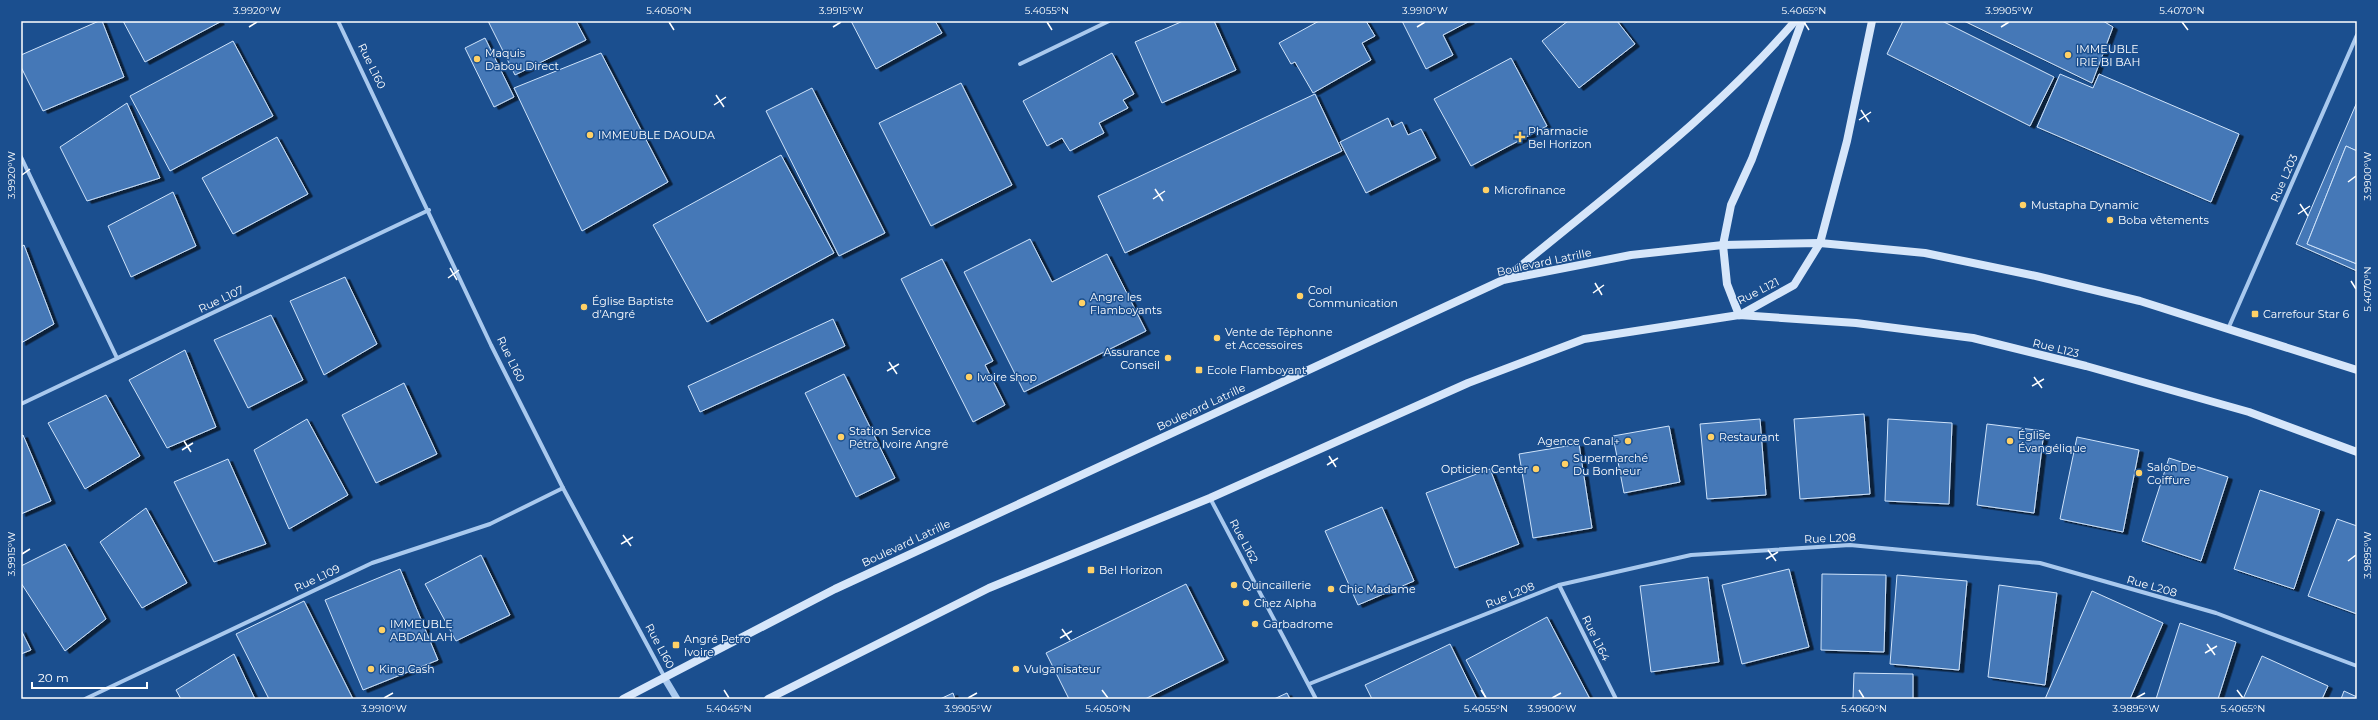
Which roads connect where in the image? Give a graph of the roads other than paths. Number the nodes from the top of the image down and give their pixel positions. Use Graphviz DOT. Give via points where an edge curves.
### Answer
graph roads {
  1 [pos="338,21"];
  2 [pos="1109,21"];
  3 [pos="1795,21"];
  4 [pos="1802,21"];
  5 [pos="1872,21"];
  6 [pos="2357,35"];
  7 [pos="1020,64"];
  8 [pos="21,157"];
  9 [pos="429,210"];
  10 [pos="1820,243"];
  11 [pos="1723,245"];
  12 [pos="1503,280"];
  13 [pos="1739,315"];
  14 [pos="2228,329"];
  15 [pos="117,358"];
  16 [pos="2357,370"];
  17 [pos="21,404"];
  18 [pos="2357,452"];
  19 [pos="563,488"];
  20 [pos="1210,498"];
  21 [pos="1559,585"];
  22 [pos="2357,666"];
  23 [pos="665,679"];
  24 [pos="1309,684"];
  25 [pos="84,699"];
  26 [pos="623,699"];
  27 [pos="677,699"];
  28 [pos="768,699"];
  29 [pos="1316,699"];
  30 [pos="1616,699"];
  1 -- 9 [label="street, Rue L160"];
  2 -- 7 [label="street"];
  3 -- 12 [label="main road" via="1765,56 1732,88 1633,174"];
  4 -- 11 [label="main road, Rue L121" via="1752,159 1731,205"];
  5 -- 10 [label="main road, Rue L121" via="1846,141"];
  6 -- 14 [label="street, Rue L203"];
  8 -- 15 [label="street"];
  9 -- 15 [label="street, Rue L107"];
  9 -- 19 [label="street, Rue L160" via="491,345"];
  10 -- 11 [label="main road, Boulevard Latrille"];
  10 -- 13 [label="main road, Rue L121" via="1794,285"];
  10 -- 14 [label="main road" via="1925,253 2036,276 2140,301"];
  11 -- 12 [label="main road, Boulevard Latrille" via="1631,255"];
  11 -- 13 [label="main road, Rue L121" via="1727,284"];
  12 -- 23 [label="main road, Boulevard Latrille" via="835,589"];
  13 -- 18 [label="main road, Rue L123" via="1856,323 1973,338 2086,366 2249,412"];
  13 -- 20 [label="main road" via="1584,339 1468,383"];
  14 -- 16 [label="main road"];
  15 -- 17 [label="street, Rue L107"];
  19 -- 23 [label="street, Rue L160"];
  19 -- 25 [label="street, Rue L109" via="490,524 372,563"];
  20 -- 24 [label="street, Rue L162"];
  20 -- 28 [label="main road" via="989,588"];
  21 -- 22 [label="street, Rue L208" via="1691,555 1850,545 2040,563 2216,613"];
  21 -- 24 [label="street, Rue L208"];
  21 -- 30 [label="street, Rue L164"];
  23 -- 26 [label="main road, Boulevard Latrille"];
  23 -- 27 [label="street, Rue L160"];
  24 -- 29 [label="street, Rue L162"];
}
